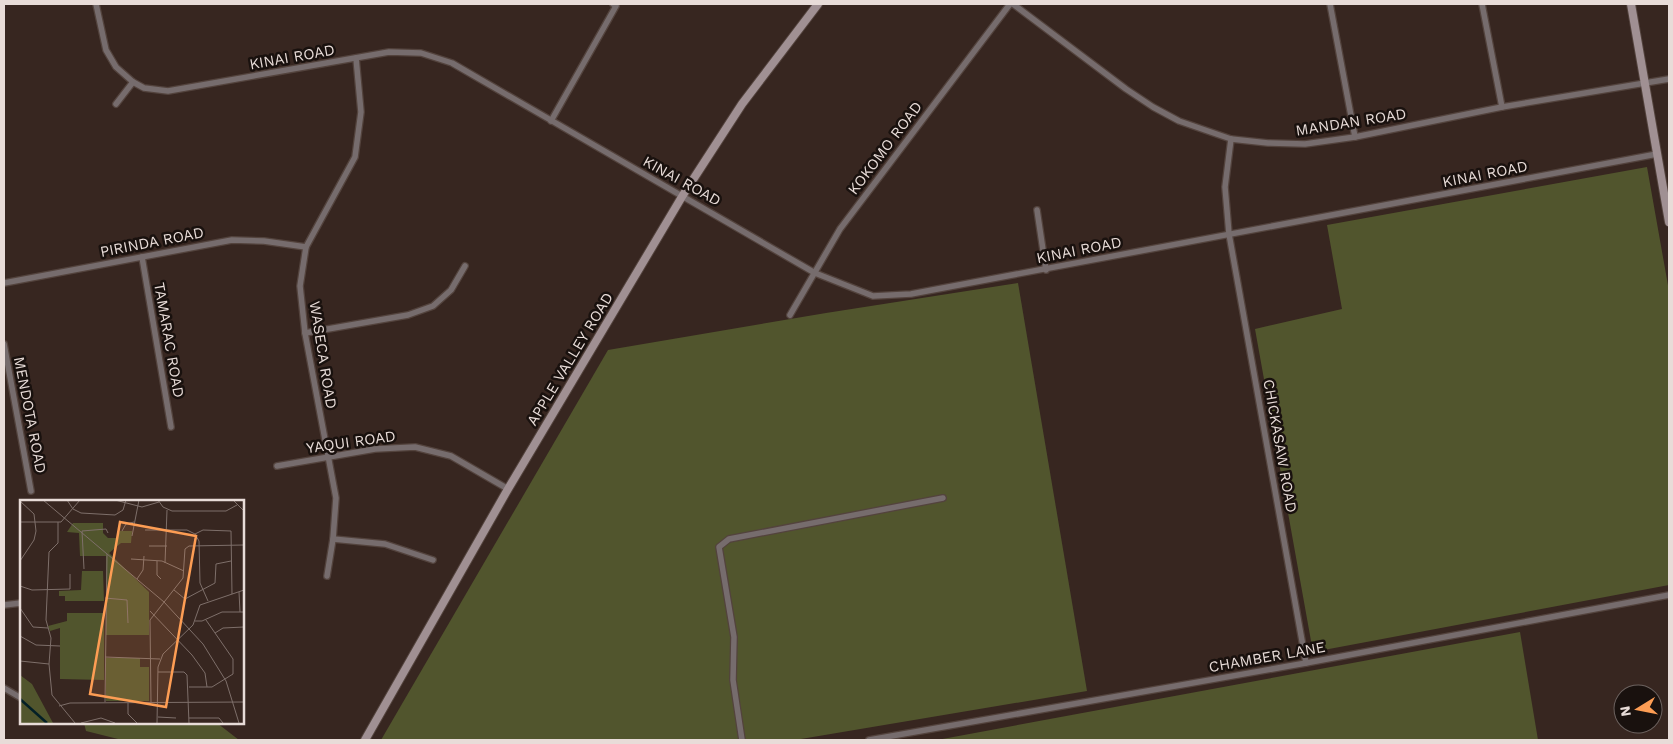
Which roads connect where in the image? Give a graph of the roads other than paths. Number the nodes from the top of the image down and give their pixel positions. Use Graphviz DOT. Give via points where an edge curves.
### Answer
graph roads {
  1 [pos="96,4"];
  2 [pos="613,4"];
  3 [pos="818,4"];
  4 [pos="1012,4"];
  5 [pos="1330,4"];
  6 [pos="1482,4"];
  7 [pos="1631,4"];
  8 [pos="356,58"];
  9 [pos="1669,79"];
  10 [pos="132,82"];
  11 [pos="1645,83"];
  12 [pos="116,104"];
  13 [pos="1502,107"];
  14 [pos="551,121"];
  15 [pos="1355,137"];
  16 [pos="1231,139"];
  17 [pos="1657,154"];
  18 [pos="683,195"];
  19 [pos="1037,210"];
  20 [pos="1669,222"];
  21 [pos="1229,234"];
  22 [pos="306,247"];
  23 [pos="142,257"];
  24 [pos="465,266"];
  25 [pos="1046,270"];
  26 [pos="815,273"];
  27 [pos="4,284"];
  28 [pos="790,315"];
  29 [pos="305,333"];
  30 [pos="4,344"];
  31 [pos="171,427"];
  32 [pos="327,458"];
  33 [pos="277,466"];
  34 [pos="508,489"];
  35 [pos="31,491"];
  36 [pos="943,498"];
  37 [pos="333,540"];
  38 [pos="433,560"];
  39 [pos="327,576"];
  40 [pos="1669,595"];
  41 [pos="20,603"];
  42 [pos="4,605"];
  43 [pos="1306,663"];
  44 [pos="4,688"];
  45 [pos="20,697"];
  46 [pos="365,740"];
  47 [pos="742,740"];
  48 [pos="869,740"];
  1 -- 10 [label="street, KINAI ROAD" via="106,50 116,67"];
  2 -- 14 [label="street" via="616,6"];
  3 -- 18 [label="main road, APPLE VALLEY ROAD" via="742,104"];
  4 -- 16 [label="street, MANDAN ROAD" via="1153,107 1179,121"];
  4 -- 26 [label="street, KOKOMO ROAD" via="840,230"];
  5 -- 15 [label="street"];
  6 -- 13 [label="street"];
  7 -- 11 [label="main road"];
  8 -- 10 [label="street, KINAI ROAD" via="168,91 144,88"];
  8 -- 14 [label="street, KINAI ROAD" via="389,52 420,54 452,63"];
  8 -- 22 [label="street, WASECA ROAD" via="361,112 355,157"];
  9 -- 11 [label="street, MANDAN ROAD"];
  10 -- 12 [label="street"];
  11 -- 13 [label="street, MANDAN ROAD"];
  11 -- 17 [label="main road"];
  13 -- 15 [label="street, MANDAN ROAD"];
  14 -- 18 [label="street, KINAI ROAD"];
  15 -- 16 [label="street, MANDAN ROAD" via="1305,144"];
  16 -- 21 [label="street" via="1225,187"];
  17 -- 20 [label="main road"];
  17 -- 21 [label="street, KINAI ROAD"];
  18 -- 26 [label="street, KINAI ROAD"];
  18 -- 34 [label="main road, APPLE VALLEY ROAD"];
  19 -- 25 [label="street"];
  21 -- 25 [label="street, KINAI ROAD"];
  21 -- 43 [label="street, CHICKASAW ROAD"];
  22 -- 23 [label="street, PIRINDA ROAD" via="232,240"];
  22 -- 29 [label="street, WASECA ROAD" via="300,286"];
  23 -- 27 [label="street, PIRINDA ROAD"];
  23 -- 31 [label="street, TAMARAC ROAD"];
  24 -- 29 [label="street" via="451,290 433,306 408,315"];
  25 -- 26 [label="street, KINAI ROAD" via="911,294 873,296"];
  26 -- 28 [label="street, KOKOMO ROAD"];
  29 -- 32 [label="street, WASECA ROAD"];
  30 -- 35 [label="street, MENDOTA ROAD"];
  32 -- 33 [label="street, YAQUI ROAD"];
  32 -- 34 [label="street, YAQUI ROAD" via="375,449 415,447 451,456"];
  32 -- 37 [label="street, WASECA ROAD" via="336,498"];
  34 -- 46 [label="main road, APPLE VALLEY ROAD"];
  36 -- 47 [label="street" via="729,539 719,547 734,637 733,680"];
  37 -- 38 [label="street" via="385,544"];
  37 -- 39 [label="street, WASECA ROAD"];
  40 -- 43 [label="street, CHAMBER LANE"];
  41 -- 42 [label="street"];
  43 -- 48 [label="street, CHAMBER LANE"];
  44 -- 45 [label="street"];
}
